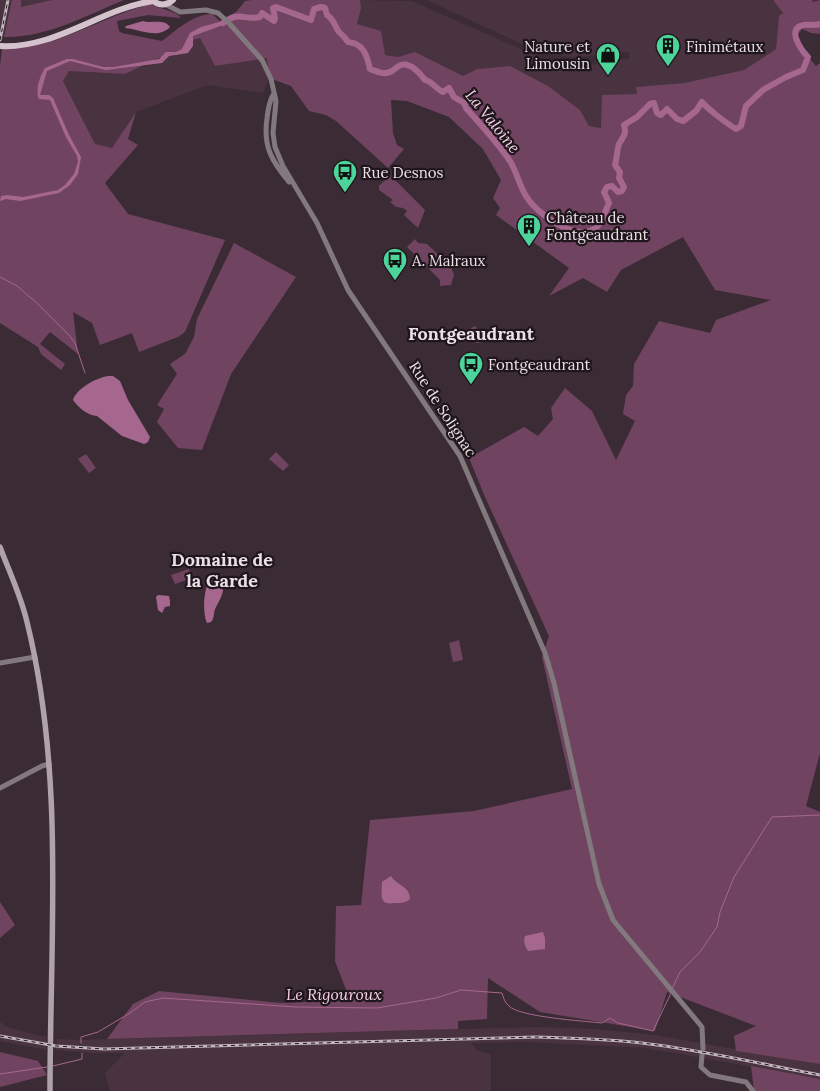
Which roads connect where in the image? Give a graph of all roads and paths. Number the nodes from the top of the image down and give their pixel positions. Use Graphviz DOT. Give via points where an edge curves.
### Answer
graph roads {
  1 [pos="135,0"];
  2 [pos="172,0"];
  3 [pos="152,1"];
  4 [pos="165,4"];
  5 [pos="174,8"];
  6 [pos="0,44"];
  7 [pos="0,547"];
  8 [pos="35,657"];
  9 [pos="0,663"];
  10 [pos="49,764"];
  11 [pos="0,788"];
  12 [pos="50,1091"];
  13 [pos="754,1091"];
  1 -- 6 [label="main road" via="45,37"];
  2 -- 4 [label="main road"];
  2 -- 5 [label="street"];
  3 -- 4 [label="main road"];
  3 -- 6 [label="main road" via="128,7 45,41 23,46"];
  4 -- 5 [label="street"];
  5 -- 13 [label="street, Rue de Solignac" via="186,13 218,12 262,60 276,101 272,133 283,166 317,223 348,290 460,456 545,653 598,884 613,920 702,1027 701,1068 710,1075 746,1082"];
  7 -- 8 [label="main road" via="26,619"];
  8 -- 9 [label="street"];
  8 -- 10 [label="main road"];
  10 -- 11 [label="street"];
  10 -- 12 [label="main road" via="53,851"];
}
